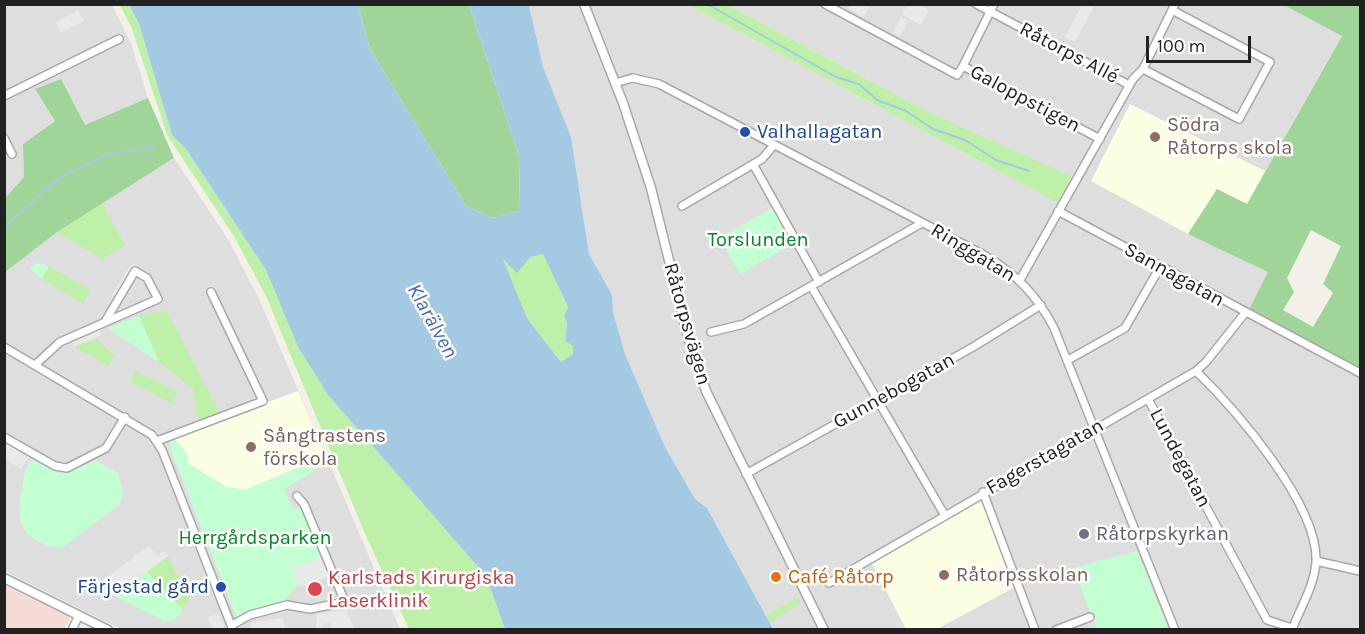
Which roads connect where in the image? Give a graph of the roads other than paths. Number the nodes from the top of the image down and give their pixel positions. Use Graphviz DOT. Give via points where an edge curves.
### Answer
graph roads {
  1 [pos="584,4"];
  2 [pos="825,4"];
  3 [pos="976,4"];
  4 [pos="994,4"];
  5 [pos="1174,7"];
  6 [pos="990,12"];
  7 [pos="119,39"];
  8 [pos="963,66"];
  9 [pos="1143,69"];
  10 [pos="615,83"];
  11 [pos="1129,85"];
  12 [pos="4,96"];
  13 [pos="4,138"];
  14 [pos="1100,139"];
  15 [pos="774,145"];
  16 [pos="12,154"];
  17 [pos="753,164"];
  18 [pos="682,206"];
  19 [pos="1059,211"];
  20 [pos="922,223"];
  21 [pos="1160,267"];
  22 [pos="1020,280"];
  23 [pos="815,284"];
  24 [pos="211,292"];
  25 [pos="1041,305"];
  26 [pos="1245,313"];
  27 [pos="106,320"];
  28 [pos="711,332"];
  29 [pos="4,347"];
  30 [pos="1068,360"];
  31 [pos="35,365"];
  32 [pos="1196,371"];
  33 [pos="1360,373"];
  34 [pos="1148,399"];
  35 [pos="878,400"];
  36 [pos="125,417"];
  37 [pos="1095,429"];
  38 [pos="4,437"];
  39 [pos="157,441"];
  40 [pos="746,474"];
  41 [pos="983,492"];
  42 [pos="297,496"];
  43 [pos="944,514"];
  44 [pos="1316,561"];
  45 [pos="1360,571"];
  46 [pos="4,578"];
  47 [pos="829,583"];
  48 [pos="79,615"];
  49 [pos="1090,617"];
  50 [pos="232,627"];
  51 [pos="1292,629"];
  52 [pos="72,630"];
  53 [pos="108,630"];
  54 [pos="824,630"];
  55 [pos="1035,630"];
  56 [pos="1056,630"];
  57 [pos="1175,630"];
  1 -- 10 [label="street, Råtorpsvägen"];
  2 -- 8 [label="street, Galoppstigen" via="957,75"];
  3 -- 6 [label="street, Råtorps Allé"];
  4 -- 6 [label="street"];
  5 -- 9 [label="street"];
  5 -- 9 [label="street" via="1270,62 1239,119"];
  6 -- 8 [label="street"];
  6 -- 11 [label="street, Råtorps Allé"];
  7 -- 12 [label="street"];
  8 -- 14 [label="street, Galoppstigen"];
  9 -- 11 [label="street"];
  10 -- 15 [label="street, Ringgatan" via="633,78 649,80"];
  10 -- 40 [label="street, Råtorpsvägen" via="651,188 696,366"];
  11 -- 14 [label="street"];
  13 -- 16 [label="street"];
  14 -- 19 [label="street"];
  15 -- 17 [label="street"];
  15 -- 20 [label="street, Ringgatan"];
  17 -- 18 [label="street"];
  17 -- 23 [label="street"];
  19 -- 21 [label="street, Sannagatan"];
  19 -- 22 [label="street"];
  20 -- 22 [label="street, Ringgatan" via="984,255"];
  20 -- 23 [label="street"];
  21 -- 26 [label="street, Sannagatan"];
  21 -- 30 [label="street" via="1125,328"];
  22 -- 25 [label="street, Ringgatan"];
  23 -- 28 [label="street" via="744,324"];
  23 -- 35 [label="street"];
  24 -- 39 [label="street" via="263,401"];
  25 -- 30 [label="street, Ringgatan"];
  25 -- 35 [label="street, Gunnebogatan"];
  26 -- 32 [label="street, Fagerstagatan"];
  26 -- 33 [label="street, Sannagatan"];
  27 -- 27 [label="street" via="158,299 147,278 135,271"];
  27 -- 31 [label="street" via="60,342"];
  29 -- 31 [label="street"];
  30 -- 37 [label="street, Ringgatan"];
  31 -- 36 [label="street"];
  32 -- 34 [label="street, Fagerstagatan"];
  32 -- 44 [label="street" via="1263,445 1286,482 1314,542"];
  34 -- 37 [label="street, Fagerstagatan"];
  34 -- 51 [label="street, Lundegatan" via="1267,620"];
  35 -- 40 [label="street, Gunnebogatan"];
  35 -- 43 [label="street"];
  36 -- 38 [label="street" via="106,448 68,468 55,466"];
  36 -- 39 [label="street"];
  37 -- 41 [label="street, Fagerstagatan"];
  37 -- 57 [label="street, Ringgatan"];
  39 -- 50 [label="street"];
  40 -- 54 [label="street, Råtorpsvägen"];
  41 -- 43 [label="street, Fagerstagatan"];
  41 -- 55 [label="street"];
  42 -- 50 [label="street" via="304,504 345,602 310,609 287,605 250,615"];
  43 -- 47 [label="street, Fagerstagatan"];
  44 -- 45 [label="street"];
  44 -- 51 [label="street"];
  46 -- 48 [label="street"];
  48 -- 52 [label="street"];
  48 -- 53 [label="street"];
  49 -- 56 [label="street"];
}
